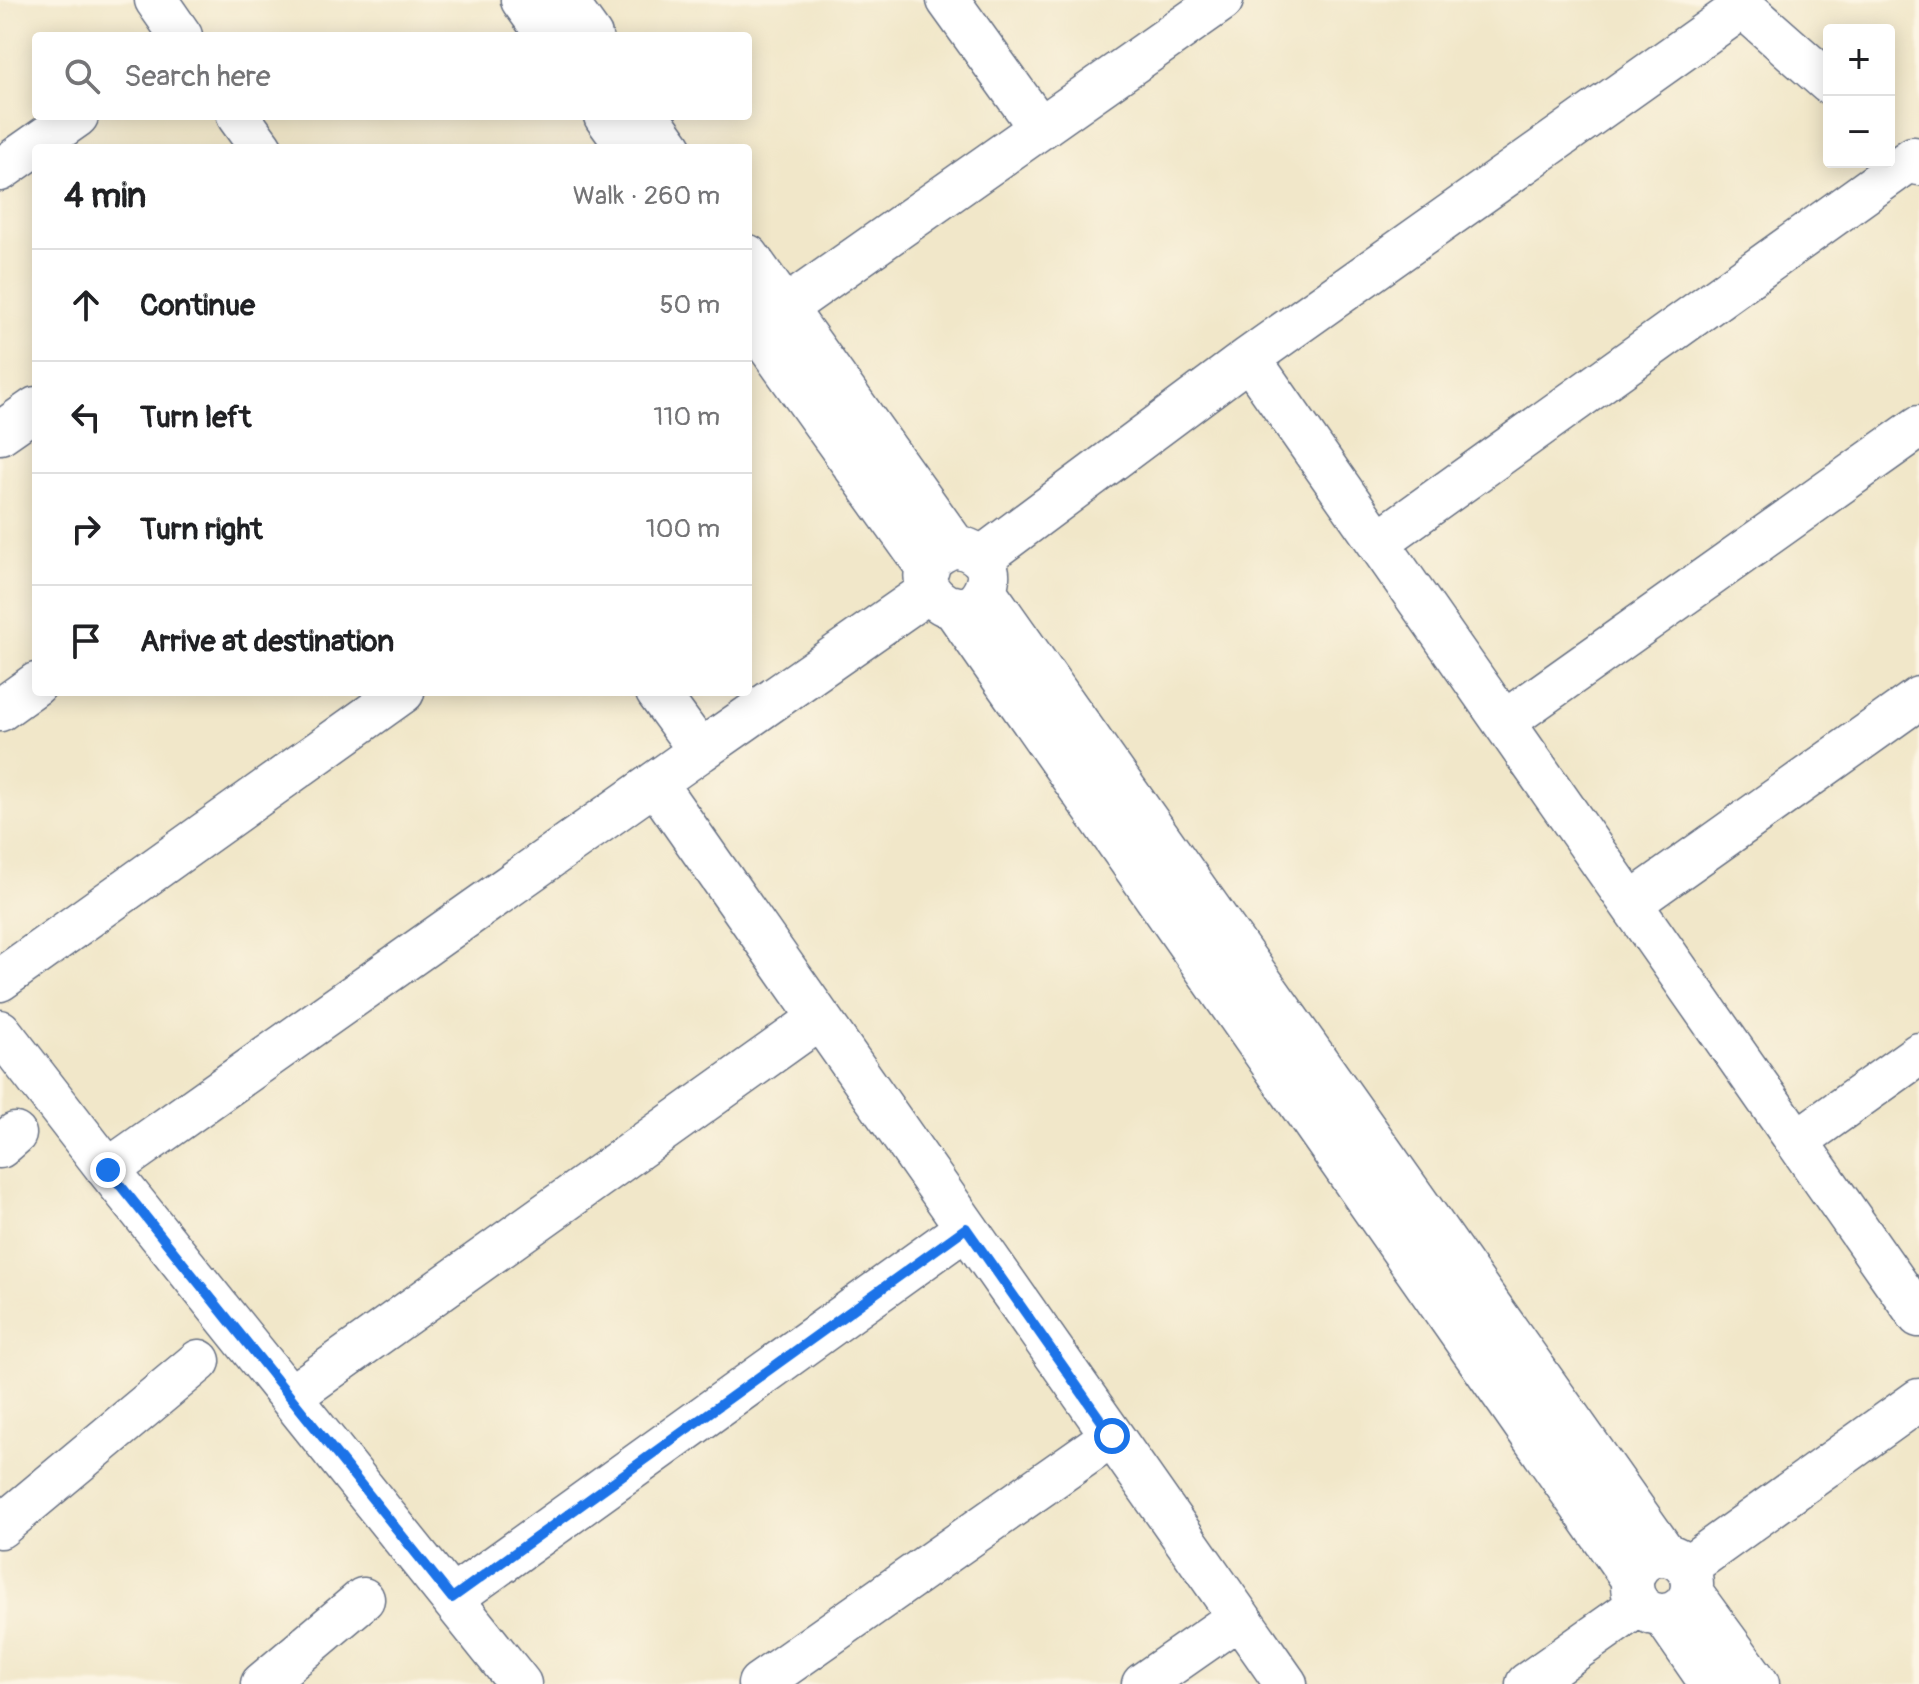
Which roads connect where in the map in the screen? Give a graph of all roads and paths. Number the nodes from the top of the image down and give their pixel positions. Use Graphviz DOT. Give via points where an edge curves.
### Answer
graph roads {
  1 [pos="156,0"];
  2 [pos="522,0"];
  3 [pos="565,0"];
  4 [pos="948,0"];
  5 [pos="1222,0"];
  6 [pos="1739,3"];
  7 [pos="178,32"];
  8 [pos="545,32"];
  9 [pos="588,32"];
  10 [pos="1823,78"];
  11 [pos="71,120"];
  12 [pos="241,120"];
  13 [pos="608,120"];
  14 [pos="651,120"];
  15 [pos="1040,128"];
  16 [pos="37,144"];
  17 [pos="258,144"];
  18 [pos="625,144"];
  19 [pos="668,144"];
  20 [pos="32,148"];
  21 [pos="1907,153"];
  22 [pos="0,170"];
  23 [pos="752,269"];
  24 [pos="766,313"];
  25 [pos="1249,358"];
  26 [pos="32,411"];
  27 [pos="1919,427"];
  28 [pos="0,433"];
  29 [pos="1378,542"];
  30 [pos="955,577"];
  31 [pos="32,687"];
  32 [pos="397,696"];
  33 [pos="660,696"];
  34 [pos="1919,698"];
  35 [pos="0,710"];
  36 [pos="1504,722"];
  37 [pos="700,751"];
  38 [pos="655,783"];
  39 [pos="1631,903"];
  40 [pos="0,980"];
  41 [pos="819,1019"];
  42 [pos="0,1031"];
  43 [pos="1919,1054"];
  44 [pos="1797,1141"];
  45 [pos="108,1170"];
  46 [pos="966,1228"];
  47 [pos="1919,1316"];
  48 [pos="199,1361"];
  49 [pos="290,1397"];
  50 [pos="1919,1400"];
  51 [pos="1112,1436"];
  52 [pos="0,1527"];
  53 [pos="1663,1586"];
  54 [pos="452,1598"];
  55 [pos="363,1599"];
  56 [pos="1239,1617"];
  57 [pos="262,1684"];
  58 [pos="520,1684"];
  59 [pos="759,1684"];
  60 [pos="1143,1684"];
  61 [pos="1286,1684"];
  62 [pos="1527,1684"];
  63 [pos="1711,1684"];
  64 [pos="1758,1684"];
  1 -- 7 [label="street"];
  2 -- 8 [label="street"];
  3 -- 9 [label="street"];
  4 -- 15 [label="street"];
  5 -- 15 [label="street"];
  6 -- 10 [label="street"];
  6 -- 25 [label="street"];
  11 -- 16 [label="street"];
  12 -- 17 [label="street"];
  13 -- 18 [label="street"];
  14 -- 19 [label="street"];
  15 -- 24 [label="street"];
  20 -- 22 [label="street"];
  21 -- 29 [label="street"];
  23 -- 24 [label="street"];
  24 -- 30 [label="street"];
  25 -- 29 [label="street"];
  25 -- 30 [label="street"];
  26 -- 28 [label="street"];
  27 -- 36 [label="street"];
  29 -- 36 [label="street"];
  30 -- 37 [label="street"];
  30 -- 53 [label="street"];
  31 -- 35 [label="street"];
  32 -- 40 [label="street"];
  33 -- 37 [label="street"];
  34 -- 39 [label="street"];
  36 -- 39 [label="street"];
  37 -- 38 [label="street"];
  38 -- 41 [label="street"];
  38 -- 45 [label="street"];
  39 -- 44 [label="street"];
  41 -- 46 [label="street"];
  41 -- 49 [label="street"];
  42 -- 45 [label="street"];
  43 -- 44 [label="street"];
  44 -- 47 [label="street"];
  45 -- 49 [label="street"];
  46 -- 51 [label="street"];
  46 -- 54 [label="street"];
  48 -- 52 [label="street"];
  49 -- 54 [label="street"];
  50 -- 53 [label="street"];
  51 -- 56 [label="street"];
  51 -- 59 [label="street"];
  53 -- 62 [label="street"];
  53 -- 63 [label="street"];
  53 -- 64 [label="street"];
  54 -- 58 [label="street"];
  55 -- 57 [label="street"];
  56 -- 60 [label="street"];
  56 -- 61 [label="street"];
}
